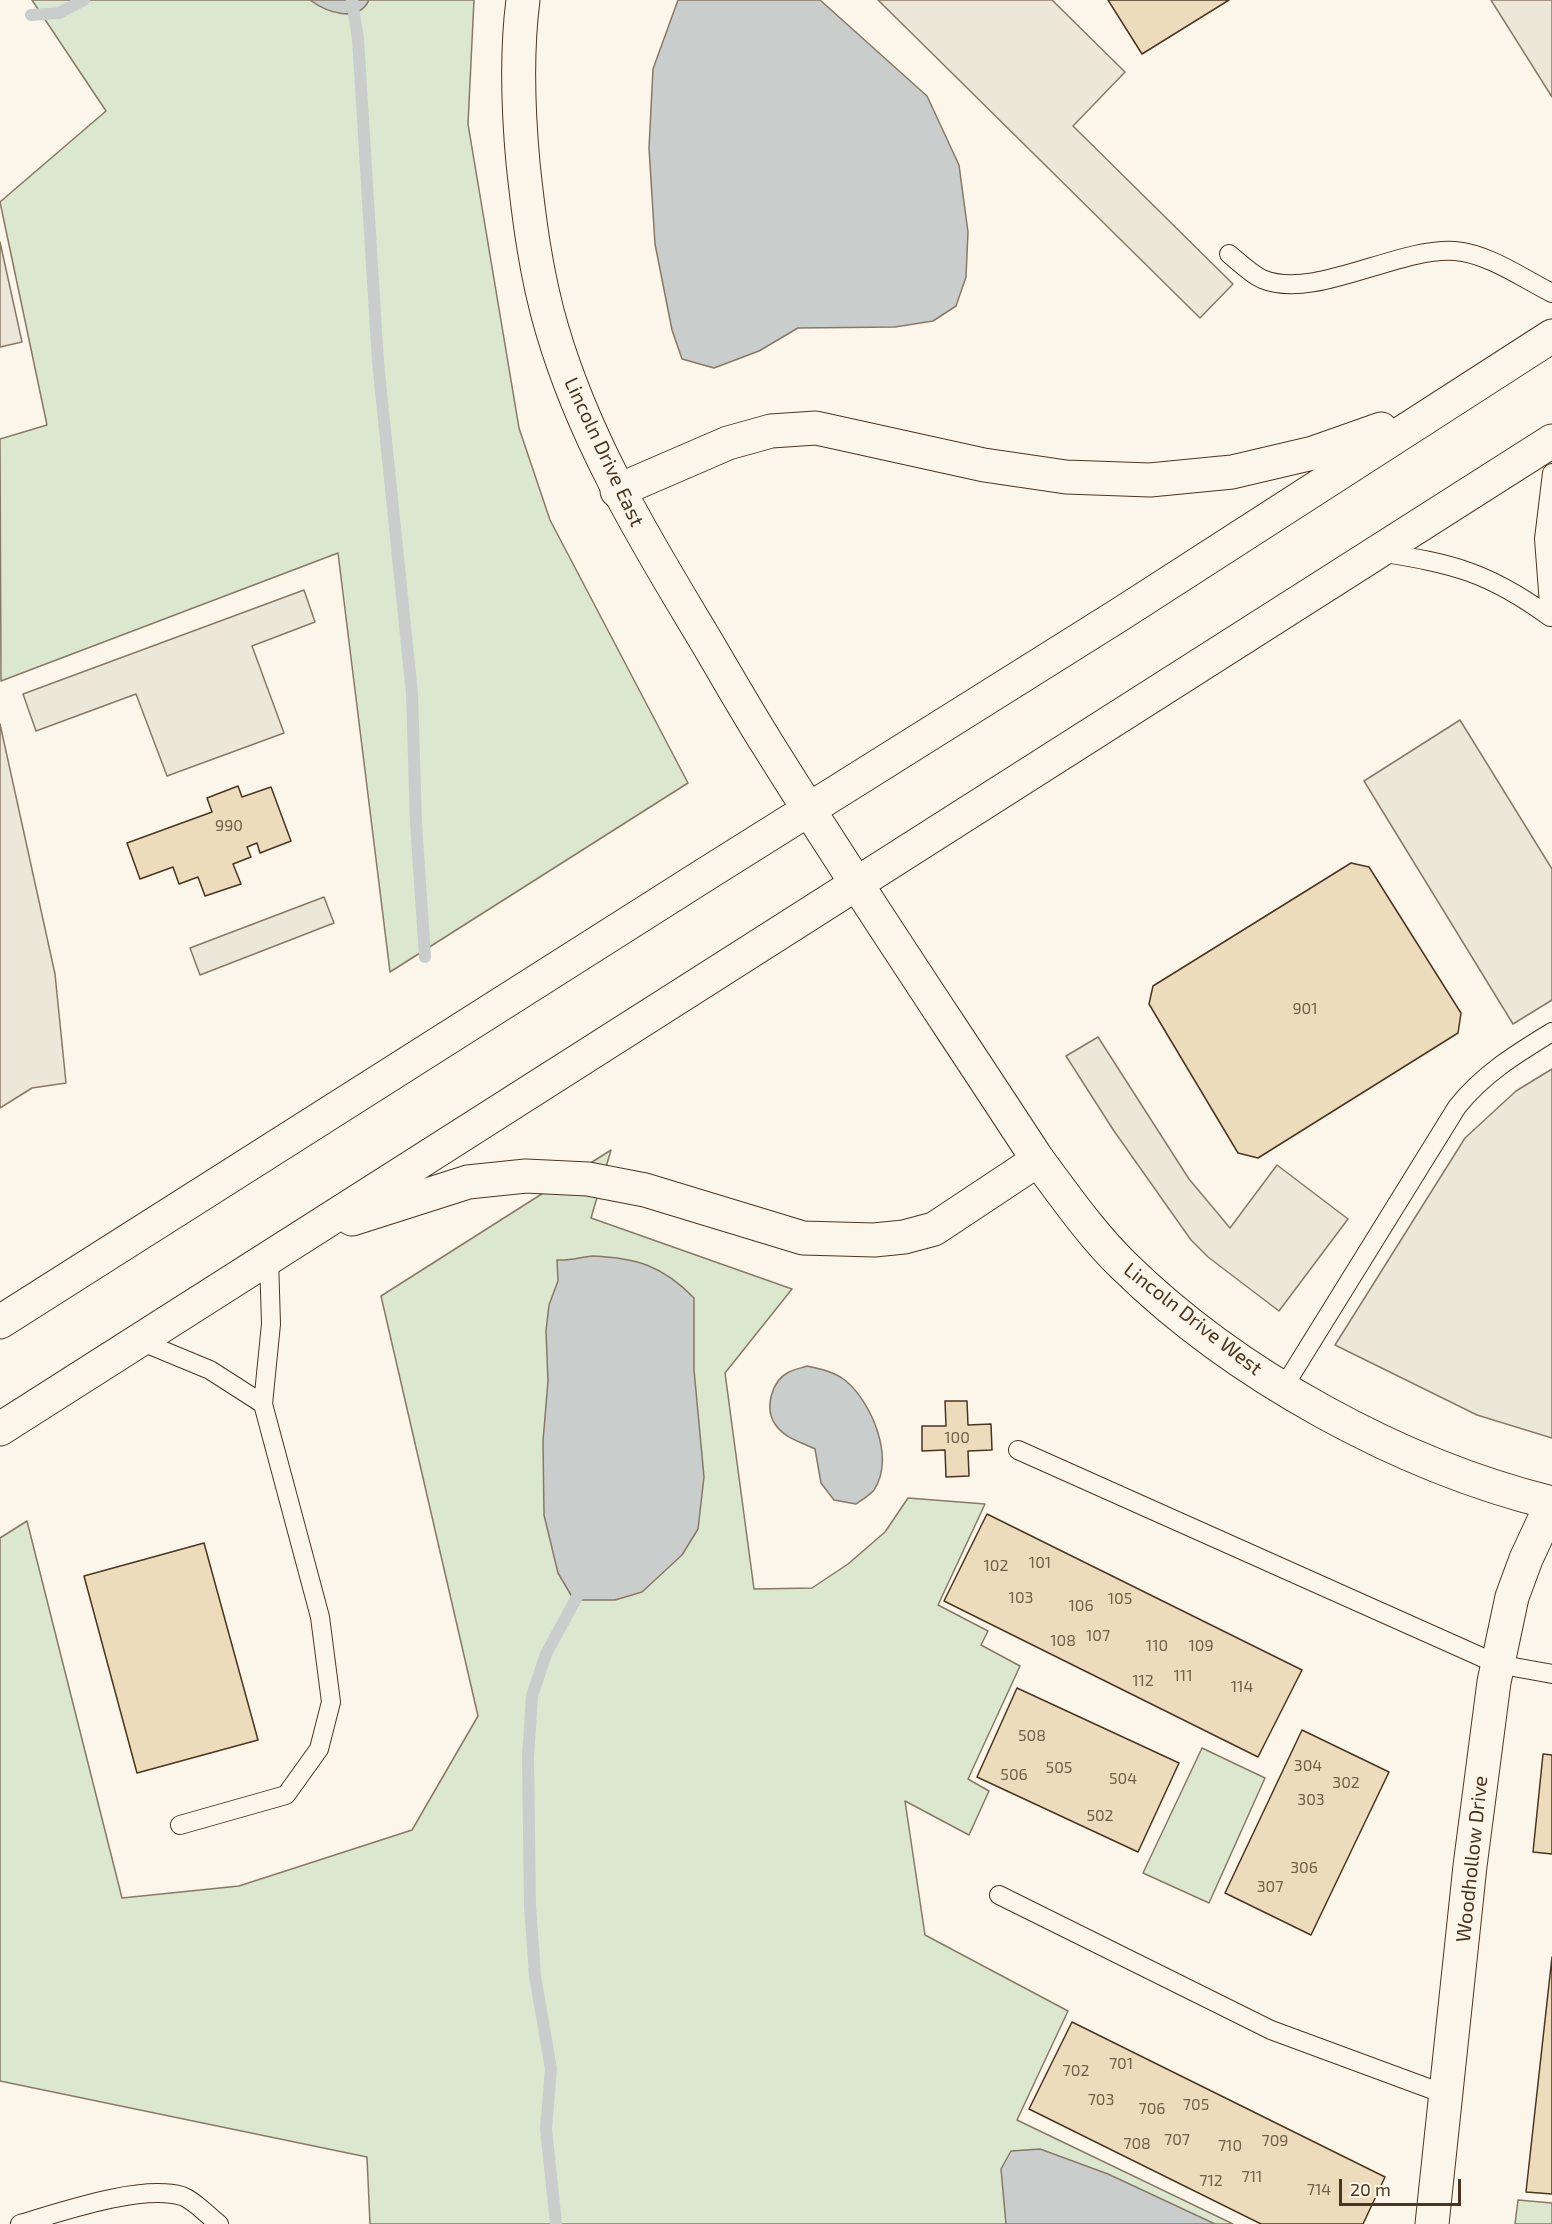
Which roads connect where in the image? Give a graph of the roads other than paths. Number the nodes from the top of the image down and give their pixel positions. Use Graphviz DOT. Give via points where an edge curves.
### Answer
graph roads {
  1 [pos="524,0"];
  2 [pos="1229,254"];
  3 [pos="1552,293"];
  4 [pos="1552,336"];
  5 [pos="1467,390"];
  6 [pos="1552,441"];
  7 [pos="1552,473"];
  8 [pos="617,491"];
  9 [pos="1377,552"];
  10 [pos="1551,619"];
  11 [pos="808,810"];
  12 [pos="858,885"];
  13 [pos="1552,1032"];
  14 [pos="1038,1160"];
  15 [pos="310,1232"];
  16 [pos="269,1258"];
  17 [pos="0,1322"];
  18 [pos="140,1341"];
  19 [pos="1283,1388"];
  20 [pos="263,1404"];
  21 [pos="0,1429"];
  22 [pos="1018,1449"];
  23 [pos="1552,1503"];
  24 [pos="1497,1664"];
  25 [pos="1552,1674"];
  26 [pos="180,1825"];
  27 [pos="999,1895"];
  28 [pos="1447,2095"];
  29 [pos="20,2224"];
  30 [pos="219,2224"];
  31 [pos="1432,2224"];
  1 -- 8 [label="main road, Lincoln Drive East" via="519,30 519,112 537,269 552,330 574,393"];
  2 -- 3 [label="lane" via="1261,278 1285,286 1433,251 1457,251 1479,256"];
  4 -- 5 [label="main road"];
  5 -- 8 [label="main road" via="1392,426 1313,453 1232,472 1150,480 1066,477 984,465 816,428 771,431 728,443"];
  5 -- 11 [label="main road"];
  6 -- 9 [label="main road"];
  7 -- 10 [label="lane" via="1544,539"];
  8 -- 11 [label="main road, Lincoln Drive East"];
  9 -- 10 [label="lane" via="1446,563 1476,573 1523,597"];
  9 -- 12 [label="main road"];
  11 -- 12 [label="main road, Lincoln Drive East"];
  11 -- 17 [label="main road"];
  12 -- 14 [label="main road, Lincoln Drive West"];
  12 -- 15 [label="main road"];
  13 -- 19 [label="lane" via="1472,1087"];
  14 -- 15 [label="main road" via="934,1229 874,1240 803,1238 645,1190 588,1179 526,1176 468,1182"];
  14 -- 19 [label="main road, Lincoln Drive West" via="1097,1237 1137,1279 1215,1341"];
  15 -- 16 [label="main road"];
  16 -- 18 [label="main road"];
  16 -- 20 [label="lane" via="271,1324"];
  18 -- 20 [label="lane" via="210,1370"];
  18 -- 21 [label="main road"];
  19 -- 23 [label="main road, Lincoln Drive West" via="1432,1465"];
  20 -- 26 [label="lane" via="320,1617 331,1702 319,1749 286,1795"];
  22 -- 24 [label="lane"];
  23 -- 24 [label="main road, Woodhollow Drive" via="1512,1597"];
  24 -- 25 [label="lane"];
  24 -- 28 [label="main road, Woodhollow Drive" via="1470,1866"];
  27 -- 28 [label="lane" via="1272,2030"];
  28 -- 31 [label="main road, Woodhollow Drive"];
  29 -- 30 [label="lane" via="105,2199 157,2195 183,2196"];
}
